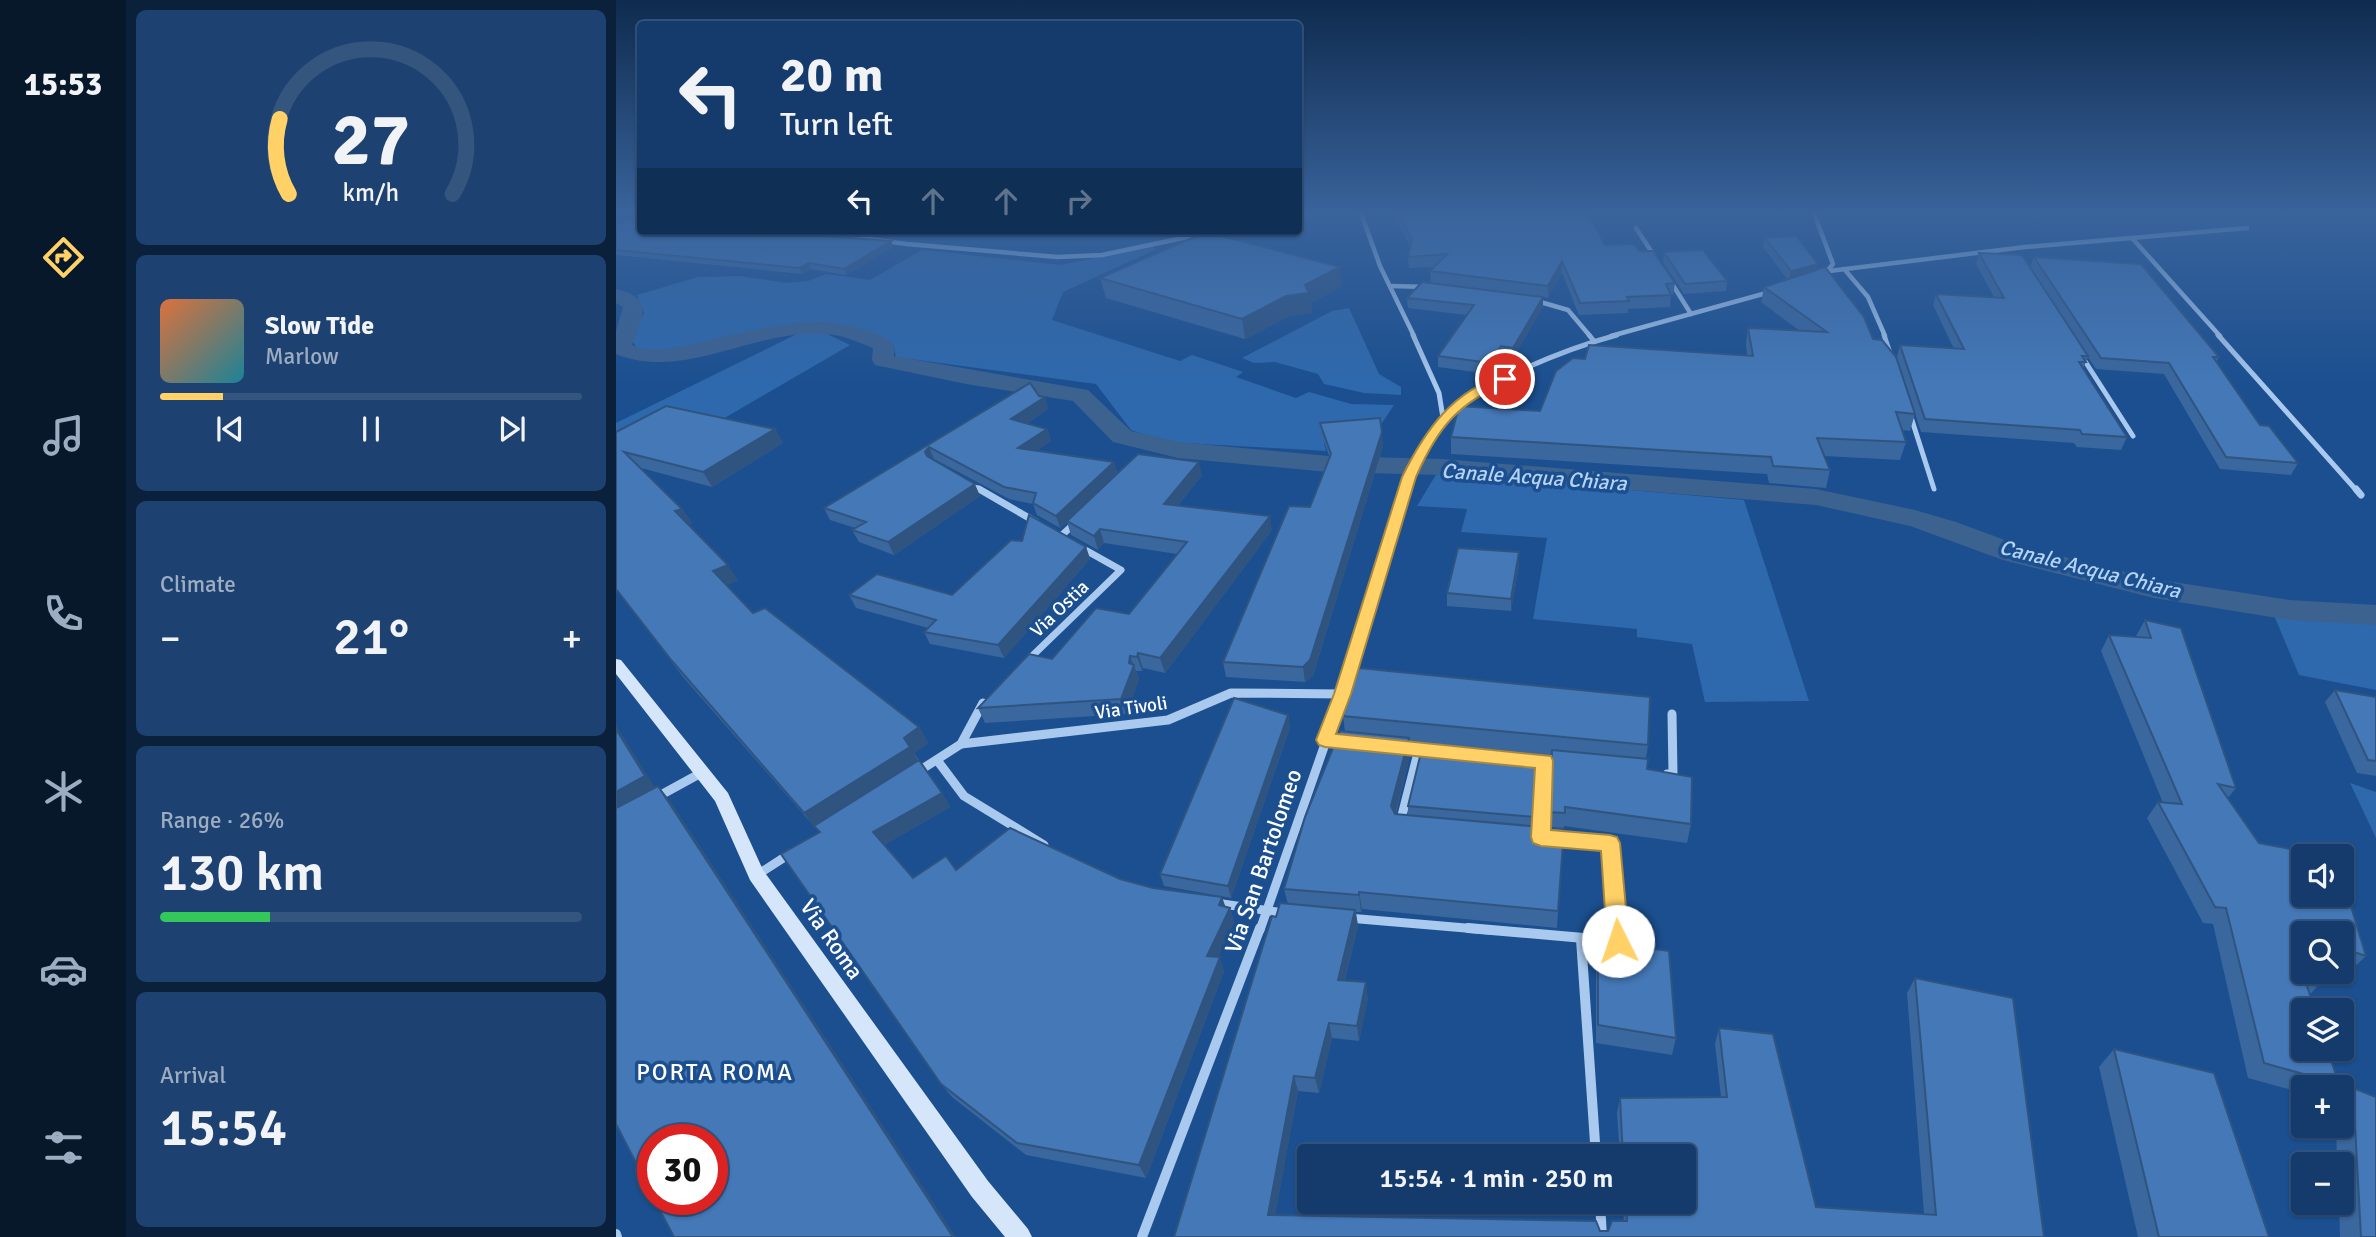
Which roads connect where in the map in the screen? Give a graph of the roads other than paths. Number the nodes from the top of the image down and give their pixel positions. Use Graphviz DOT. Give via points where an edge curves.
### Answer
graph roads {
  1 [pos="1383,271"];
  2 [pos="1664,271"];
  3 [pos="1829,271"];
  4 [pos="1846,271"];
  5 [pos="2162,271"];
  6 [pos="1809,281"];
  7 [pos="1392,286"];
  8 [pos="1436,288"];
  9 [pos="1783,288"];
  10 [pos="1527,299"];
  11 [pos="1691,314"];
  12 [pos="1594,341"];
  13 [pos="2080,354"];
  14 [pos="1895,369"];
  15 [pos="1908,409"];
  16 [pos="1443,418"];
  17 [pos="2133,436"];
  18 [pos="958,477"];
  19 [pos="1934,488"];
  20 [pos="2361,495"];
  21 [pos="1079,519"];
  22 [pos="1061,536"];
  23 [pos="616,664"];
  24 [pos="1022,666"];
  25 [pos="993,694"];
  26 [pos="1343,694"];
  27 [pos="1672,714"];
  28 [pos="1325,740"];
  29 [pos="1339,741"];
  30 [pos="961,744"];
  31 [pos="1406,748"];
  32 [pos="1419,749"];
  33 [pos="1433,750"];
  34 [pos="1516,759"];
  35 [pos="937,760"];
  36 [pos="1544,761"];
  37 [pos="1570,764"];
  38 [pos="701,773"];
  39 [pos="1660,773"];
  40 [pos="914,774"];
  41 [pos="652,799"];
  42 [pos="1413,826"];
  43 [pos="1528,836"];
  44 [pos="1541,837"];
  45 [pos="801,846"];
  46 [pos="1055,851"];
  47 [pos="756,875"];
  48 [pos="1201,900"];
  49 [pos="1267,911"];
  50 [pos="1294,914"];
  51 [pos="1335,917"];
  52 [pos="1581,939"];
  53 [pos="1596,1144"];
  54 [pos="1601,1214"];
  55 [pos="1020,1237"];
  56 [pos="1143,1237"];
  57 [pos="1602,1237"];
  1 -- 7 [label="street"];
  2 -- 11 [label="street"];
  3 -- 6 [label="street"];
  4 -- 14 [label="street" via="1878,316"];
  5 -- 20 [label="street"];
  7 -- 8 [label="street"];
  7 -- 16 [label="street" via="1439,393"];
  9 -- 11 [label="street, Via San Bartolomeo"];
  10 -- 12 [label="street" via="1568,310"];
  11 -- 12 [label="street, Via San Bartolomeo"];
  12 -- 16 [label="street, Via San Bartolomeo" via="1483,388"];
  13 -- 17 [label="street"];
  15 -- 19 [label="street"];
  16 -- 26 [label="street, Via San Bartolomeo" via="1409,477"];
  18 -- 22 [label="street, Via Ostia"];
  21 -- 22 [label="street"];
  22 -- 24 [label="street, Via Ostia" via="1121,570"];
  23 -- 38 [label="street, Via Roma"];
  25 -- 30 [label="street"];
  26 -- 28 [label="street, Via San Bartolomeo"];
  26 -- 30 [label="street, Via Tivoli" via="1231,693 1168,720"];
  27 -- 39 [label="street" via="1673,774"];
  28 -- 29 [label="street"];
  28 -- 49 [label="street, Via San Bartolomeo"];
  30 -- 35 [label="street"];
  31 -- 32 [label="street"];
  32 -- 33 [label="street"];
  32 -- 42 [label="street" via="1400,824"];
  34 -- 36 [label="street"];
  35 -- 40 [label="street"];
  35 -- 46 [label="street" via="964,796"];
  36 -- 37 [label="street"];
  36 -- 44 [label="street"];
  38 -- 41 [label="street"];
  38 -- 47 [label="street, Via Roma" via="722,798"];
  43 -- 44 [label="street"];
  44 -- 52 [label="street" via="1610,843 1618,941"];
  45 -- 47 [label="street"];
  47 -- 55 [label="street, Via Roma" via="979,1189"];
  48 -- 49 [label="street"];
  49 -- 50 [label="street"];
  49 -- 56 [label="street, Via San Bartolomeo"];
  51 -- 52 [label="street"];
  52 -- 53 [label="street"];
  54 -- 57 [label="street"];
}
